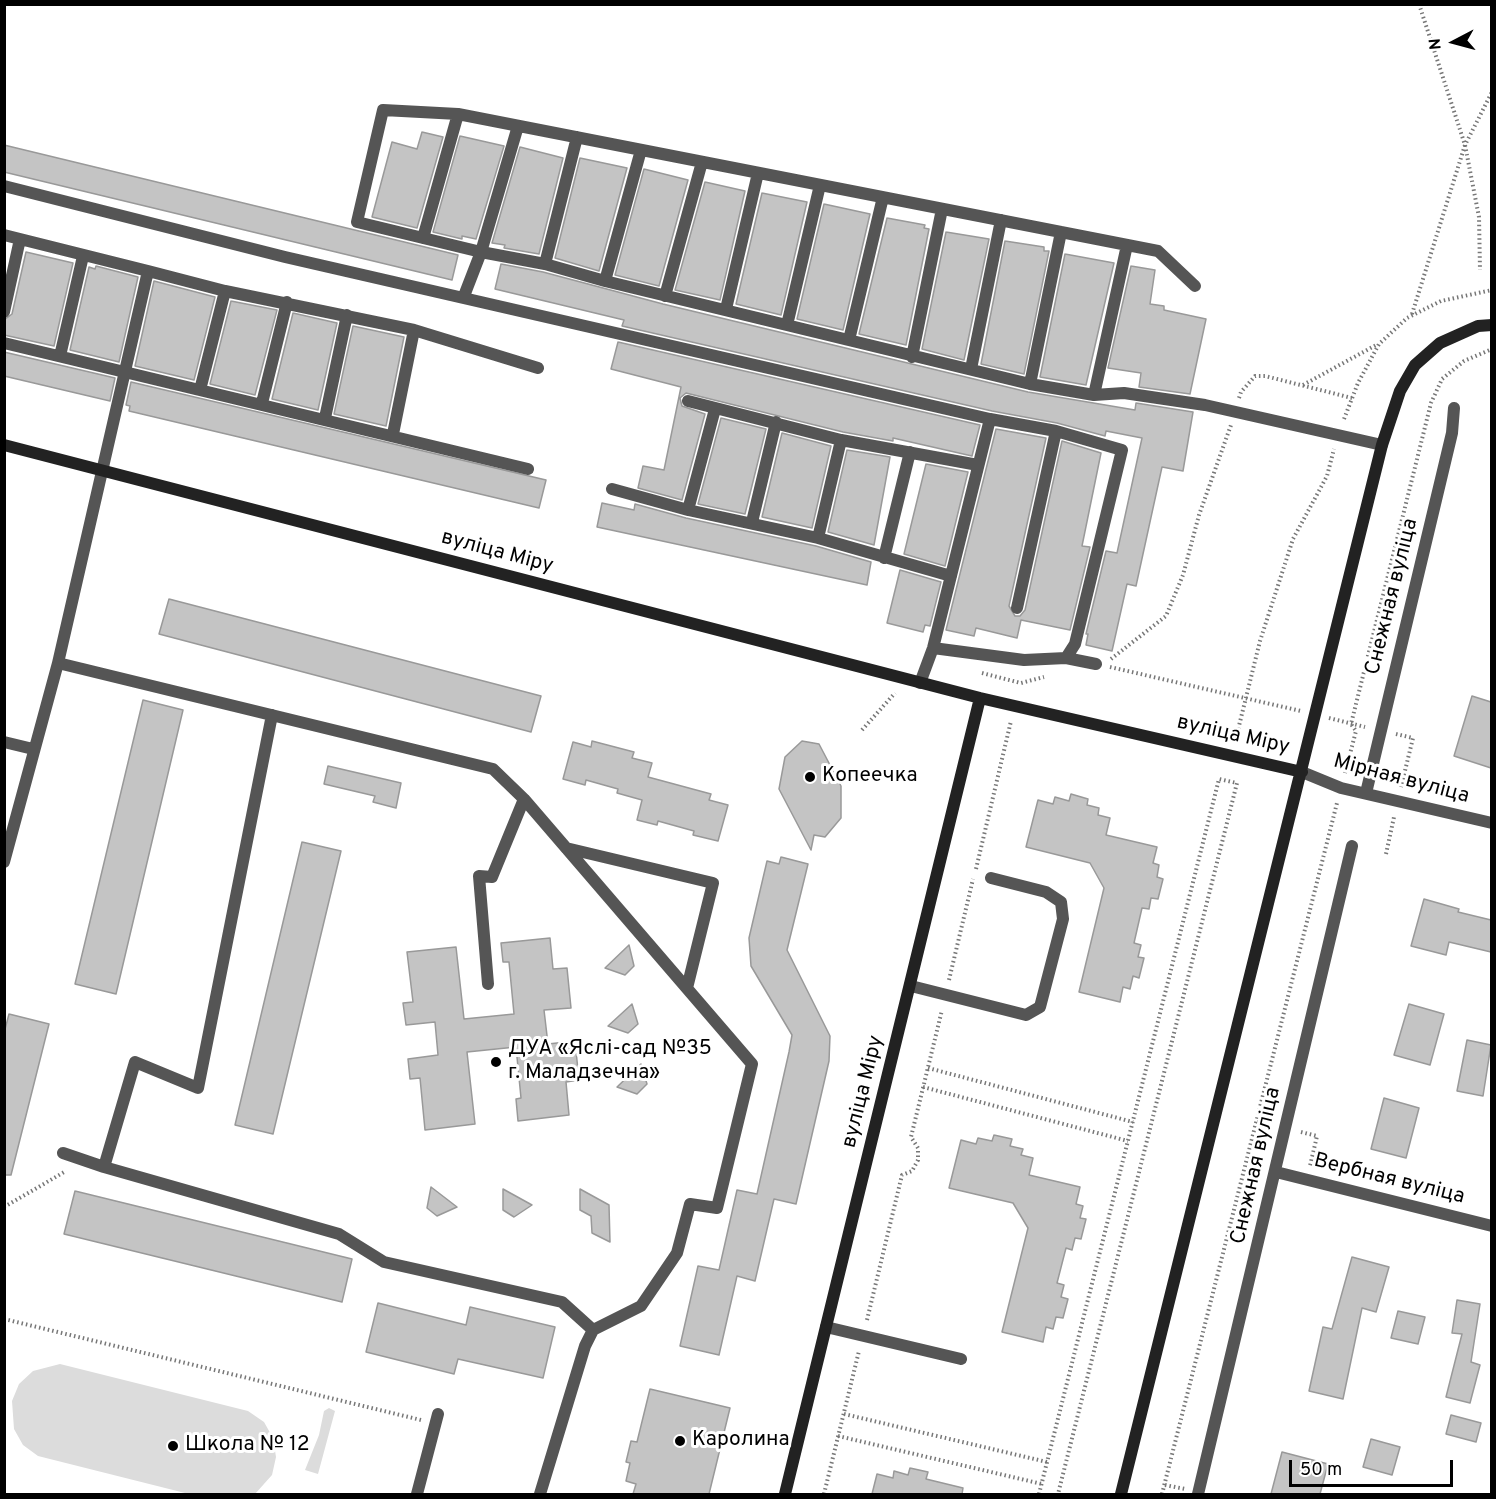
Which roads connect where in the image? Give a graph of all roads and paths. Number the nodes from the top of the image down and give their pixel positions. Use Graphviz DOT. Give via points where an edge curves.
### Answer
graph roads {
  1 [pos="1419,4"];
  2 [pos="1491,92"];
  3 [pos="458,114"];
  4 [pos="518,126"];
  5 [pos="577,137"];
  6 [pos="1465,145"];
  7 [pos="641,150"];
  8 [pos="702,162"];
  9 [pos="758,173"];
  10 [pos="820,185"];
  11 [pos="4,186"];
  12 [pos="883,197"];
  13 [pos="942,209"];
  14 [pos="1001,220"];
  15 [pos="1061,232"];
  16 [pos="4,235"];
  17 [pos="423,238"];
  18 [pos="20,239"];
  19 [pos="1127,245"];
  20 [pos="480,252"];
  21 [pos="83,256"];
  22 [pos="545,264"];
  23 [pos="1480,270"];
  24 [pos="148,271"];
  25 [pos="605,281"];
  26 [pos="1195,286"];
  27 [pos="1491,290"];
  28 [pos="225,291"];
  29 [pos="464,296"];
  30 [pos="665,296"];
  31 [pos="287,302"];
  32 [pos="726,309"];
  33 [pos="4,312"];
  34 [pos="347,315"];
  35 [pos="1412,315"];
  36 [pos="787,325"];
  37 [pos="1491,325"];
  38 [pos="414,330"];
  39 [pos="849,340"];
  40 [pos="4,343"];
  41 [pos="1379,344"];
  42 [pos="1491,349"];
  43 [pos="60,356"];
  44 [pos="912,357"];
  45 [pos="538,368"];
  46 [pos="971,369"];
  47 [pos="124,373"];
  48 [pos="1030,384"];
  49 [pos="1303,385"];
  50 [pos="200,390"];
  51 [pos="1094,395"];
  52 [pos="1352,398"];
  53 [pos="688,401"];
  54 [pos="262,403"];
  55 [pos="1454,408"];
  56 [pos="715,409"];
  57 [pos="1235,411"];
  58 [pos="325,418"];
  59 [pos="990,419"];
  60 [pos="776,422"];
  61 [pos="1056,431"];
  62 [pos="393,435"];
  63 [pos="1339,435"];
  64 [pos="841,440"];
  65 [pos="4,446"];
  66 [pos="1382,446"];
  67 [pos="910,452"];
  68 [pos="978,465"];
  69 [pos="528,469"];
  70 [pos="102,471"];
  71 [pos="612,489"];
  72 [pos="688,510"];
  73 [pos="752,522"];
  74 [pos="818,538"];
  75 [pos="884,558"];
  76 [pos="951,576"];
  77 [pos="1017,608"];
  78 [pos="933,648"];
  79 [pos="1066,658"];
  80 [pos="58,663"];
  81 [pos="1096,664"];
  82 [pos="975,672"];
  83 [pos="1054,675"];
  84 [pos="906,680"];
  85 [pos="920,683"];
  86 [pos="1021,683"];
  87 [pos="980,698"];
  88 [pos="1246,698"];
  89 [pos="1015,706"];
  90 [pos="272,715"];
  91 [pos="1316,715"];
  92 [pos="1351,724"];
  93 [pos="862,730"];
  94 [pos="1381,730"];
  95 [pos="4,742"];
  96 [pos="33,749"];
  97 [pos="1232,756"];
  98 [pos="1302,772"];
  99 [pos="1225,780"];
  100 [pos="1341,788"];
  101 [pos="1401,791"];
  102 [pos="1366,793"];
  103 [pos="524,798"];
  104 [pos="1396,810"];
  105 [pos="1491,824"];
  106 [pos="1352,846"];
  107 [pos="567,848"];
  108 [pos="1386,854"];
  109 [pos="4,862"];
  110 [pos="991,878"];
  111 [pos="488,984"];
  112 [pos="911,986"];
  113 [pos="687,988"];
  114 [pos="945,995"];
  115 [pos="928,1068"];
  116 [pos="923,1087"];
  117 [pos="1133,1122"];
  118 [pos="1128,1141"];
  119 [pos="63,1153"];
  120 [pos="83,1160"];
  121 [pos="104,1167"];
  122 [pos="1276,1172"];
  123 [pos="6,1205"];
  124 [pos="1491,1226"];
  125 [pos="4,1319"];
  126 [pos="826,1327"];
  127 [pos="593,1330"];
  128 [pos="863,1335"];
  129 [pos="961,1359"];
  130 [pos="844,1414"];
  131 [pos="437,1419"];
  132 [pos="838,1436"];
  133 [pos="1047,1462"];
  134 [pos="1042,1484"];
  135 [pos="417,1494"];
  136 [pos="540,1494"];
  137 [pos="785,1494"];
  138 [pos="824,1494"];
  139 [pos="1039,1494"];
  140 [pos="1058,1494"];
  141 [pos="1121,1494"];
  142 [pos="1162,1494"];
  143 [pos="1198,1494"];
  1 -- 6 [label="path"];
  2 -- 6 [label="path"];
  3 -- 4 [label="street"];
  3 -- 17 [label="street"];
  3 -- 17 [label="street" via="382,110 357,222"];
  4 -- 5 [label="street"];
  4 -- 20 [label="street"];
  5 -- 7 [label="street"];
  5 -- 22 [label="street"];
  6 -- 23 [label="path" via="1479,217"];
  6 -- 35 [label="path"];
  7 -- 8 [label="street"];
  7 -- 25 [label="street"];
  8 -- 9 [label="street"];
  8 -- 30 [label="street"];
  9 -- 10 [label="street"];
  9 -- 32 [label="street"];
  10 -- 12 [label="street"];
  10 -- 36 [label="street"];
  11 -- 29 [label="street" via="285,257"];
  12 -- 13 [label="street"];
  12 -- 39 [label="street"];
  13 -- 14 [label="street"];
  13 -- 44 [label="street"];
  14 -- 15 [label="street"];
  14 -- 46 [label="street"];
  15 -- 19 [label="street"];
  15 -- 48 [label="street"];
  16 -- 18 [label="street"];
  17 -- 20 [label="street"];
  18 -- 21 [label="street"];
  18 -- 33 [label="street"];
  19 -- 26 [label="street" via="1158,251"];
  19 -- 51 [label="street"];
  20 -- 22 [label="street"];
  20 -- 29 [label="street"];
  21 -- 24 [label="street"];
  21 -- 43 [label="street"];
  22 -- 25 [label="street"];
  24 -- 28 [label="street"];
  24 -- 47 [label="street"];
  25 -- 30 [label="street"];
  27 -- 35 [label="path" via="1441,301"];
  28 -- 31 [label="street"];
  28 -- 50 [label="street"];
  29 -- 59 [label="street"];
  30 -- 32 [label="street"];
  31 -- 34 [label="street"];
  31 -- 54 [label="street"];
  32 -- 36 [label="street"];
  34 -- 38 [label="street"];
  34 -- 58 [label="street"];
  35 -- 41 [label="path"];
  36 -- 39 [label="street"];
  37 -- 66 [label="main road" via="1478,326 1440,343 1415,365 1400,391"];
  38 -- 45 [label="street"];
  38 -- 62 [label="street"];
  39 -- 44 [label="street"];
  40 -- 43 [label="street"];
  41 -- 49 [label="path"];
  41 -- 52 [label="path"];
  42 -- 92 [label="path" via="1464,361 1442,379 1431,402"];
  43 -- 47 [label="street"];
  44 -- 46 [label="street"];
  46 -- 48 [label="street"];
  47 -- 50 [label="street"];
  47 -- 70 [label="street"];
  48 -- 51 [label="street"];
  49 -- 52 [label="path"];
  49 -- 57 [label="path" via="1255,376 1241,392"];
  50 -- 54 [label="street"];
  51 -- 57 [label="street" via="1124,393"];
  52 -- 63 [label="path"];
  53 -- 56 [label="street"];
  54 -- 58 [label="street"];
  55 -- 94 [label="street, Снежная вуліца" via="1452,434"];
  56 -- 60 [label="street"];
  56 -- 72 [label="street"];
  57 -- 63 [label="street"];
  57 -- 81 [label="path" via="1183,575 1166,616 1112,658"];
  58 -- 62 [label="street"];
  59 -- 61 [label="street"];
  59 -- 68 [label="street"];
  60 -- 64 [label="street"];
  60 -- 73 [label="street"];
  61 -- 77 [label="street"];
  61 -- 79 [label="street" via="1122,450 1075,644"];
  62 -- 69 [label="street"];
  63 -- 66 [label="street"];
  63 -- 88 [label="path" via="1327,476 1293,539"];
  64 -- 67 [label="street"];
  64 -- 74 [label="street"];
  65 -- 70 [label="main road, вуліца Міру"];
  66 -- 91 [label="main road"];
  67 -- 68 [label="street"];
  67 -- 75 [label="street"];
  68 -- 76 [label="street"];
  70 -- 80 [label="street"];
  70 -- 84 [label="main road, вуліца Міру"];
  71 -- 72 [label="street"];
  72 -- 73 [label="street"];
  73 -- 74 [label="street"];
  74 -- 75 [label="street"];
  75 -- 76 [label="street"];
  76 -- 78 [label="street"];
  78 -- 79 [label="street" via="1024,660"];
  78 -- 85 [label="street"];
  79 -- 81 [label="street"];
  80 -- 90 [label="street"];
  80 -- 96 [label="street"];
  81 -- 88 [label="path"];
  82 -- 86 [label="path"];
  83 -- 86 [label="path"];
  84 -- 85 [label="main road, вуліца Міру"];
  84 -- 93 [label="path"];
  85 -- 87 [label="main road, вуліца Міру"];
  86 -- 89 [label="path"];
  87 -- 89 [label="main road, вуліца Міру"];
  87 -- 112 [label="main road, вуліца Міру"];
  88 -- 91 [label="path"];
  88 -- 97 [label="path"];
  89 -- 97 [label="main road, вуліца Міру"];
  89 -- 114 [label="path"];
  90 -- 103 [label="street" via="493,769"];
  90 -- 121 [label="street" via="198,1088 135,1062"];
  91 -- 92 [label="path"];
  91 -- 98 [label="main road"];
  92 -- 94 [label="path"];
  92 -- 100 [label="path" via="1356,730"];
  94 -- 101 [label="path" via="1413,738"];
  94 -- 102 [label="street, Снежная вуліца"];
  95 -- 96 [label="street"];
  96 -- 109 [label="street"];
  97 -- 98 [label="main road, вуліца Міру"];
  97 -- 99 [label="path"];
  98 -- 100 [label="street, Мірная вуліца"];
  98 -- 141 [label="main road"];
  99 -- 117 [label="path" via="1219,779"];
  99 -- 140 [label="path" via="1237,783"];
  100 -- 102 [label="street, Мірная вуліца"];
  100 -- 142 [label="path"];
  102 -- 105 [label="street, Мірная вуліца"];
  103 -- 107 [label="street"];
  103 -- 111 [label="street" via="492,876 479,876"];
  104 -- 108 [label="path"];
  106 -- 122 [label="street, Снежная вуліца"];
  107 -- 113 [label="street"];
  107 -- 113 [label="street" via="713,883"];
  110 -- 114 [label="street" via="1046,892 1061,902 1063,919 1040,1007 1026,1015"];
  112 -- 114 [label="street"];
  112 -- 126 [label="main road, вуліца Міру"];
  113 -- 127 [label="street" via="752,1064 717,1208 690,1204 677,1253 640,1306"];
  114 -- 115 [label="path"];
  115 -- 116 [label="path"];
  115 -- 117 [label="path"];
  116 -- 118 [label="path"];
  116 -- 128 [label="path" via="911,1137 918,1148 918,1160 912,1171 902,1175"];
  117 -- 118 [label="path"];
  118 -- 133 [label="path"];
  119 -- 120 [label="street"];
  120 -- 121 [label="street"];
  120 -- 123 [label="path"];
  121 -- 127 [label="street" via="339,1234 384,1262 562,1302"];
  122 -- 124 [label="street, Вербная вуліца"];
  122 -- 143 [label="street, Снежная вуліца"];
  125 -- 131 [label="path"];
  126 -- 128 [label="street"];
  126 -- 137 [label="main road, вуліца Міру"];
  127 -- 136 [label="street"];
  128 -- 129 [label="street"];
  128 -- 130 [label="path"];
  130 -- 132 [label="path"];
  130 -- 133 [label="path"];
  131 -- 135 [label="street"];
  132 -- 134 [label="path"];
  132 -- 138 [label="path"];
  133 -- 134 [label="path"];
  134 -- 139 [label="path"];
}
